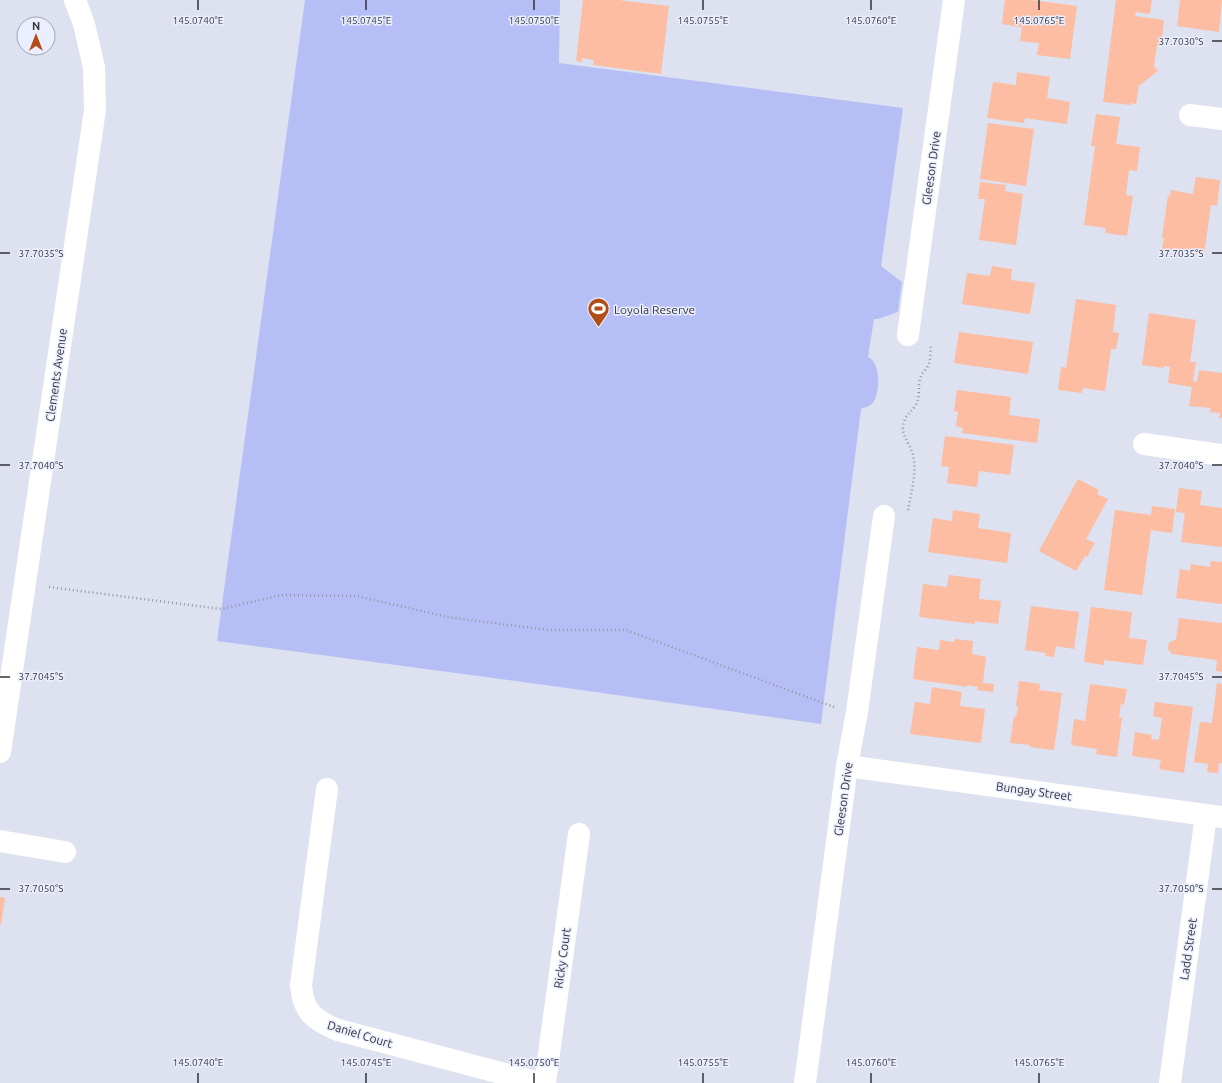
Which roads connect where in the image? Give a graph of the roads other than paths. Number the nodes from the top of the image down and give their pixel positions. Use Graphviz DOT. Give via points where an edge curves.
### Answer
graph roads {
  1 [pos="75,0"];
  2 [pos="954,0"];
  3 [pos="1190,115"];
  4 [pos="1222,119"];
  5 [pos="908,335"];
  6 [pos="1144,444"];
  7 [pos="1222,455"];
  8 [pos="884,516"];
  9 [pos="0,752"];
  10 [pos="847,766"];
  11 [pos="327,789"];
  12 [pos="1214,816"];
  13 [pos="579,834"];
  14 [pos="0,841"];
  15 [pos="64,852"];
  16 [pos="539,1083"];
  17 [pos="545,1083"];
  18 [pos="805,1083"];
  19 [pos="1170,1083"];
  1 -- 9 [label="street, Clements Avenue" via="84,24 94,67 95,110"];
  2 -- 5 [label="street, Gleeson Drive"];
  3 -- 4 [label="street"];
  6 -- 7 [label="street"];
  8 -- 10 [label="street, Gleeson Drive"];
  10 -- 12 [label="street, Bungay Street"];
  10 -- 18 [label="street, Gleeson Drive"];
  11 -- 16 [label="street, Daniel Court" via="301,985 302,997 309,1011 323,1023 338,1030"];
  12 -- 19 [label="street, Ladd Street"];
  13 -- 17 [label="street, Ricky Court"];
  14 -- 15 [label="street"];
}
